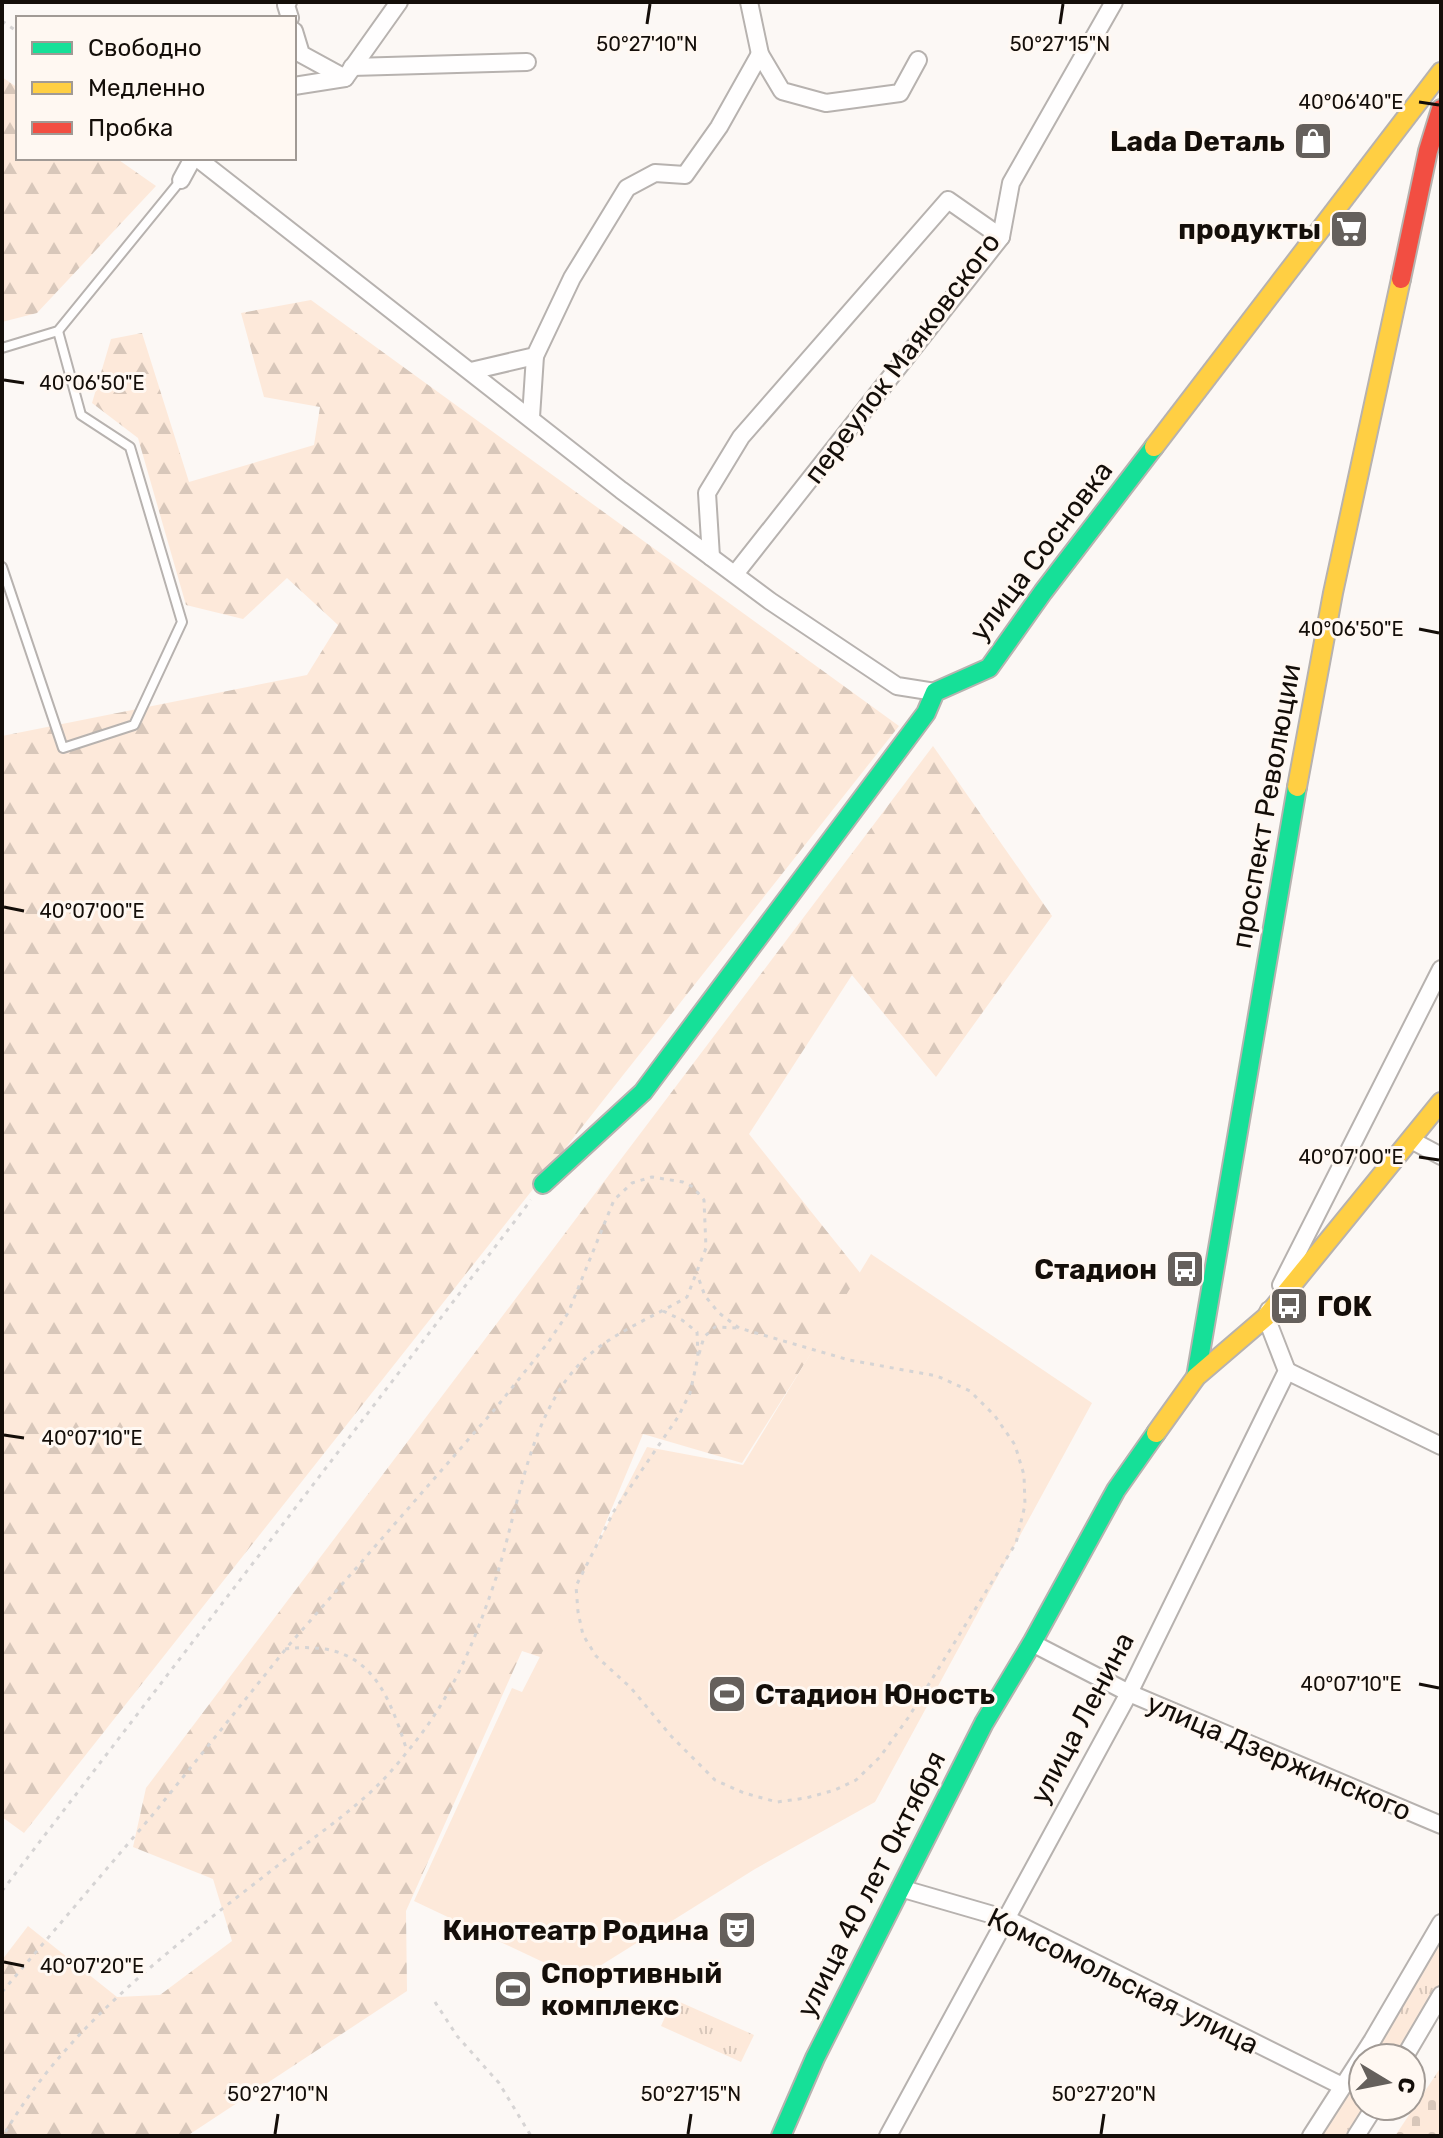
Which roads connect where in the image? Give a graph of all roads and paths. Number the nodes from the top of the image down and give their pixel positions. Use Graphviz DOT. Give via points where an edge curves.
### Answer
graph roads {
  1 [pos="399,2"];
  2 [pos="749,2"];
  3 [pos="1114,2"];
  4 [pos="296,38"];
  5 [pos="760,54"];
  6 [pos="918,60"];
  7 [pos="527,62"];
  8 [pos="1441,72"];
  9 [pos="349,73"];
  10 [pos="296,86"];
  11 [pos="1441,109"];
  12 [pos="1434,154"];
  13 [pos="194,160"];
  14 [pos="198,160"];
  15 [pos="181,180"];
  16 [pos="1001,237"];
  17 [pos="58,331"];
  18 [pos="2,348"];
  19 [pos="535,356"];
  20 [pos="471,371"];
  21 [pos="531,417"];
  22 [pos="711,557"];
  23 [pos="2,567"];
  24 [pos="735,574"];
  25 [pos="935,692"];
  26 [pos="1441,969"];
  27 [pos="1441,1102"];
  28 [pos="1411,1140"];
  29 [pos="1441,1156"];
  30 [pos="543,1184"];
  31 [pos="697,1274"];
  32 [pos="663,1311"];
  33 [pos="1266,1317"];
  34 [pos="739,1328"];
  35 [pos="698,1357"];
  36 [pos="1287,1371"];
  37 [pos="1196,1377"];
  38 [pos="1441,1446"];
  39 [pos="1032,1643"];
  40 [pos="285,1649"];
  41 [pos="1129,1693"];
  42 [pos="407,1751"];
  43 [pos="1441,1825"];
  44 [pos="900,1888"];
  45 [pos="2,1891"];
  46 [pos="1007,1919"];
  47 [pos="1441,1923"];
  48 [pos="2,1992"];
  49 [pos="1441,1995"];
  50 [pos="435,2002"];
  51 [pos="1413,2042"];
  52 [pos="1342,2086"];
  53 [pos="3,2136"];
  54 [pos="531,2136"];
  55 [pos="781,2136"];
  56 [pos="888,2136"];
  57 [pos="1311,2136"];
  1 -- 9 [label="street"];
  2 -- 5 [label="street"];
  3 -- 16 [label="street, переулок Маяковского" via="1011,183"];
  4 -- 9 [label="street" via="301,54"];
  5 -- 6 [label="street" via="782,91 826,103 900,93"];
  5 -- 19 [label="street" via="685,175 655,173 627,188 572,278"];
  7 -- 9 [label="street"];
  8 -- 25 [label="street, улица Сосновка" via="989,668"];
  9 -- 10 [label="street"];
  11 -- 12 [label="street, проспект Революции"];
  12 -- 37 [label="street, проспект Революции" via="1333,593"];
  13 -- 15 [label="street"];
  14 -- 20 [label="street"];
  15 -- 17 [label="lane"];
  16 -- 22 [label="street" via="948,200 741,437 707,493"];
  16 -- 24 [label="street, переулок Маяковского"];
  17 -- 18 [label="lane"];
  17 -- 23 [label="lane" via="81,415 130,447 182,622 134,725 63,748"];
  19 -- 20 [label="street"];
  19 -- 21 [label="street"];
  20 -- 21 [label="street"];
  21 -- 22 [label="street"];
  22 -- 24 [label="street"];
  24 -- 25 [label="street" via="897,686"];
  25 -- 30 [label="street" via="926,713 643,1092"];
  26 -- 33 [label="street"];
  27 -- 28 [label="street"];
  28 -- 29 [label="street"];
  28 -- 33 [label="street"];
  30 -- 45 [label="path"];
  31 -- 32 [label="path" via="687,1297"];
  31 -- 34 [label="path" via="705,1296"];
  31 -- 40 [label="path" via="706,1248 704,1200 693,1187 668,1178 632,1183 614,1200 568,1313 547,1344"];
  32 -- 35 [label="path" via="697,1332"];
  32 -- 42 [label="path" via="588,1355 564,1384 538,1430 495,1581 464,1662 443,1706"];
  33 -- 36 [label="street"];
  33 -- 37 [label="street"];
  34 -- 35 [label="path" via="715,1327 704,1337"];
  34 -- 35 [label="path" via="836,1358 937,1376 970,1391 1015,1445 1024,1475 1025,1505 1016,1543 880,1757 856,1780 835,1790 777,1802 715,1780 596,1656 583,1635 576,1586 614,1511 678,1417"];
  36 -- 38 [label="street"];
  36 -- 41 [label="street, улица Ленина"];
  37 -- 39 [label="street, улица 40 лет Октября" via="1116,1490"];
  39 -- 41 [label="street, улица Дзержинского"];
  39 -- 44 [label="street, улица 40 лет Октября" via="984,1723"];
  40 -- 42 [label="path" via="308,1646 362,1664 381,1684"];
  40 -- 48 [label="path"];
  41 -- 43 [label="street, улица Дзержинского"];
  41 -- 46 [label="street, улица Ленина"];
  42 -- 53 [label="path" via="381,1783 117,1997 49,2066"];
  44 -- 46 [label="street, Комсомольская улица"];
  44 -- 55 [label="street, улица 40 лет Октября"];
  46 -- 52 [label="street, Комсомольская улица"];
  46 -- 56 [label="street, улица Ленина"];
  47 -- 52 [label="street"];
  49 -- 51 [label="street"];
  50 -- 54 [label="path" via="499,2083"];
  52 -- 57 [label="street"];
}
